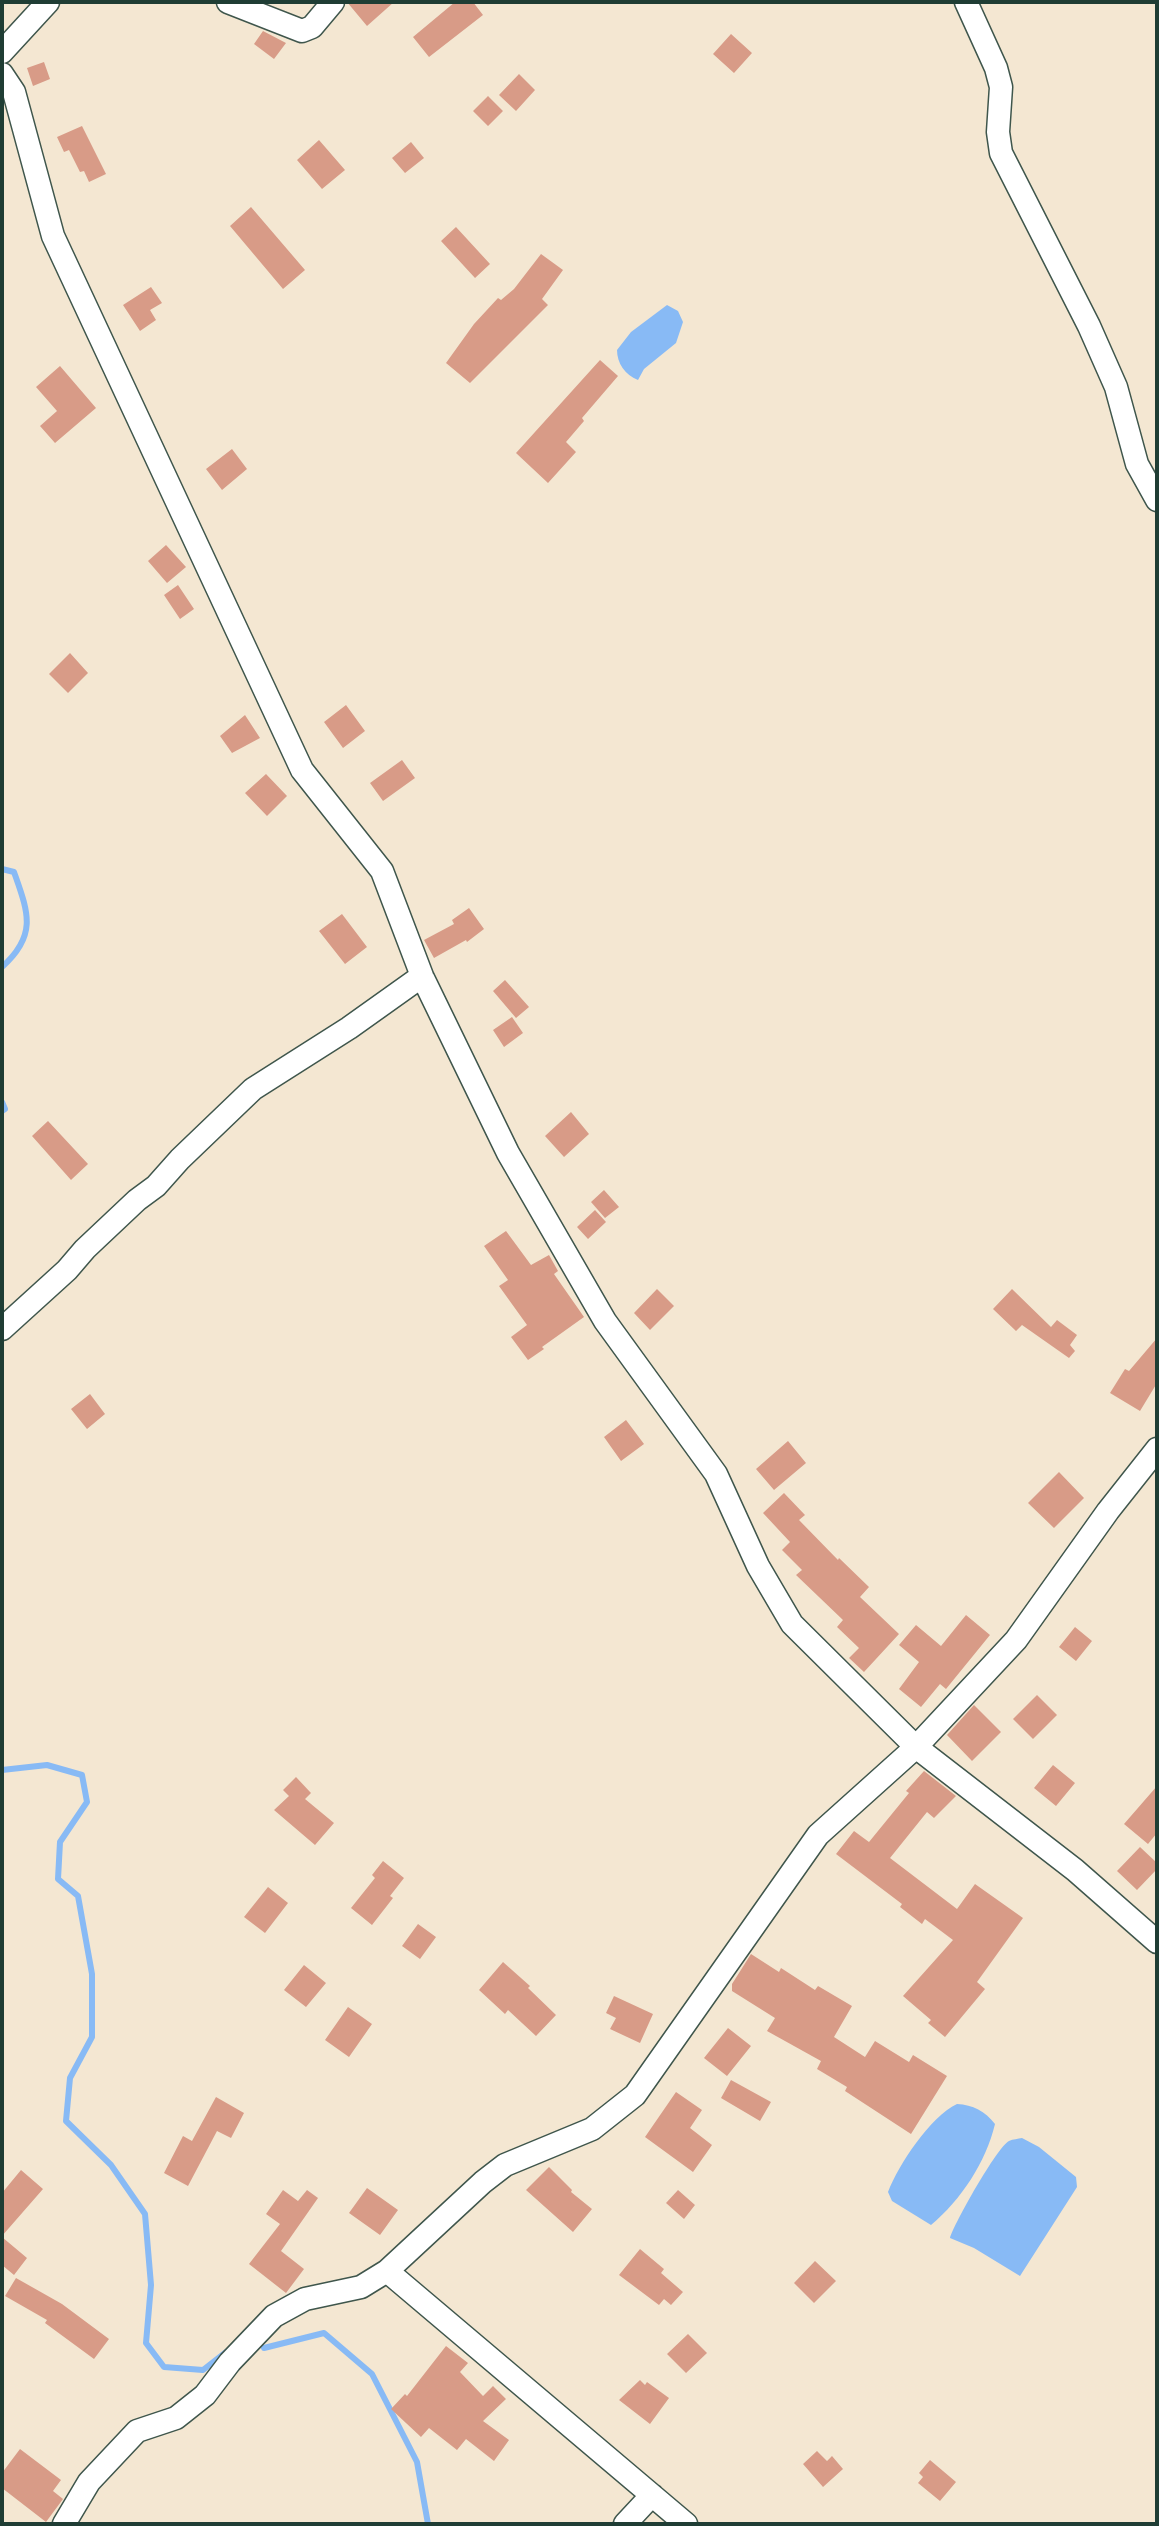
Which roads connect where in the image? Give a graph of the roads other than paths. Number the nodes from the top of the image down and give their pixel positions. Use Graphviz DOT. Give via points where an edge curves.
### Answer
graph roads {
  1 [pos="48,2"];
  2 [pos="228,2"];
  3 [pos="333,2"];
  4 [pos="966,2"];
  5 [pos="2,52"];
  6 [pos="2,74"];
  7 [pos="1157,500"];
  8 [pos="422,976"];
  9 [pos="2,1329"];
  10 [pos="1157,1449"];
  11 [pos="916,1747"];
  12 [pos="1157,1942"];
  13 [pos="387,2271"];
  14 [pos="652,2495"];
  15 [pos="64,2524"];
  16 [pos="625,2524"];
  17 [pos="686,2524"];
  1 -- 5 [label="street"];
  2 -- 3 [label="street" via="302,31"];
  4 -- 7 [label="street" via="1001,87 1001,153 1089,326 1116,387 1137,464"];
  6 -- 8 [label="street" via="14,92 53,236 147,441 302,770 382,871"];
  8 -- 9 [label="street" via="253,1089"];
  8 -- 11 [label="street" via="523,1179 605,1321 716,1474 758,1566 792,1624"];
  10 -- 11 [label="street" via="1016,1640"];
  11 -- 12 [label="street" via="1075,1870"];
  11 -- 13 [label="street" via="818,1835 635,2095 592,2129 505,2165"];
  13 -- 14 [label="street"];
  13 -- 15 [label="street" via="361,2287 305,2299 274,2316 205,2395 176,2418 137,2431 89,2482"];
  14 -- 16 [label="street"];
  14 -- 17 [label="street"];
}
